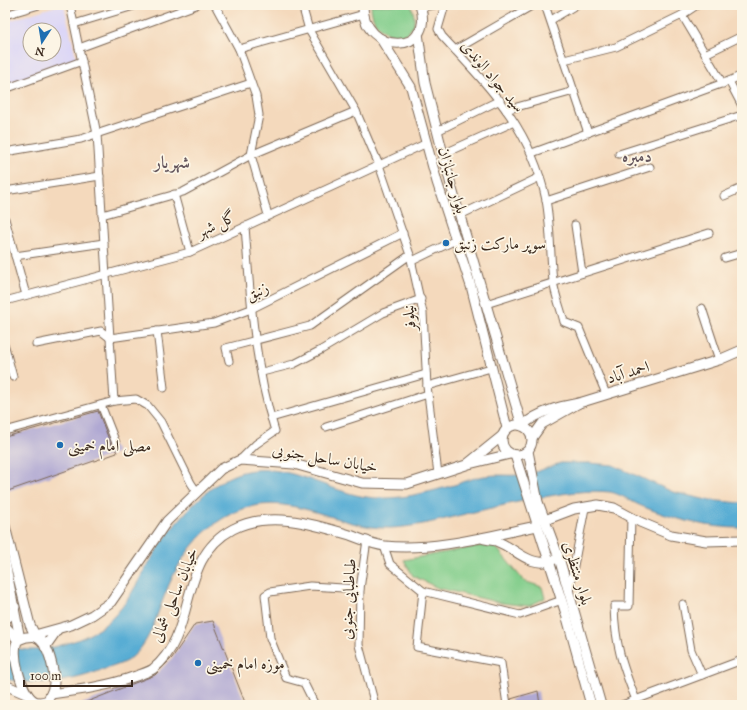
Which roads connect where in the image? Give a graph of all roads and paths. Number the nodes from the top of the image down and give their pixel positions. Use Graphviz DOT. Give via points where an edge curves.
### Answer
graph roads {
  1 [pos="39,5"];
  2 [pos="70,5"];
  3 [pos="137,5"];
  4 [pos="196,5"];
  5 [pos="215,5"];
  6 [pos="302,5"];
  7 [pos="434,5"];
  8 [pos="445,5"];
  9 [pos="533,5"];
  10 [pos="545,5"];
  11 [pos="576,5"];
  12 [pos="697,5"];
  13 [pos="421,6"];
  14 [pos="363,9"];
  15 [pos="5,15"];
  16 [pos="682,15"];
  17 [pos="551,20"];
  18 [pos="74,24"];
  19 [pos="309,30"];
  20 [pos="418,33"];
  21 [pos="742,36"];
  22 [pos="381,39"];
  23 [pos="79,48"];
  24 [pos="239,49"];
  25 [pos="455,50"];
  26 [pos="705,54"];
  27 [pos="564,60"];
  28 [pos="82,61"];
  29 [pos="742,75"];
  30 [pos="251,82"];
  31 [pos="726,82"];
  32 [pos="5,89"];
  33 [pos="574,91"];
  34 [pos="500,100"];
  35 [pos="742,106"];
  36 [pos="506,110"];
  37 [pos="356,111"];
  38 [pos="742,115"];
  39 [pos="514,122"];
  40 [pos="437,131"];
  41 [pos="588,132"];
  42 [pos="97,134"];
  43 [pos="427,142"];
  44 [pos="5,152"];
  45 [pos="532,153"];
  46 [pos="443,154"];
  47 [pos="619,154"];
  48 [pos="251,155"];
  49 [pos="379,165"];
  50 [pos="650,167"];
  51 [pos="100,176"];
  52 [pos="540,177"];
  53 [pos="742,188"];
  54 [pos="5,191"];
  55 [pos="174,194"];
  56 [pos="724,196"];
  57 [pos="546,200"];
  58 [pos="102,215"];
  59 [pos="268,215"];
  60 [pos="460,215"];
  61 [pos="5,219"];
  62 [pos="575,225"];
  63 [pos="245,226"];
  64 [pos="403,233"];
  65 [pos="710,233"];
  66 [pos="456,240"];
  67 [pos="104,243"];
  68 [pos="190,252"];
  69 [pos="742,253"];
  70 [pos="15,256"];
  71 [pos="411,258"];
  72 [pos="725,258"];
  73 [pos="106,274"];
  74 [pos="582,274"];
  75 [pos="553,282"];
  76 [pos="26,295"];
  77 [pos="421,300"];
  78 [pos="5,301"];
  79 [pos="486,304"];
  80 [pos="702,308"];
  81 [pos="251,309"];
  82 [pos="157,331"];
  83 [pos="110,338"];
  84 [pos="255,342"];
  85 [pos="36,344"];
  86 [pos="5,346"];
  87 [pos="742,350"];
  88 [pos="719,360"];
  89 [pos="229,361"];
  90 [pos="491,368"];
  91 [pos="262,372"];
  92 [pos="426,374"];
  93 [pos="13,376"];
  94 [pos="427,386"];
  95 [pos="164,388"];
  96 [pos="428,394"];
  97 [pos="606,394"];
  98 [pos="114,401"];
  99 [pos="579,403"];
  100 [pos="101,405"];
  101 [pos="271,418"];
  102 [pos="522,426"];
  103 [pos="326,427"];
  104 [pos="5,431"];
  105 [pos="505,432"];
  106 [pos="532,438"];
  107 [pos="116,443"];
  108 [pos="528,451"];
  109 [pos="512,455"];
  110 [pos="240,460"];
  111 [pos="466,465"];
  112 [pos="438,474"];
  113 [pos="198,492"];
  114 [pos="534,503"];
  115 [pos="585,508"];
  116 [pos="631,517"];
  117 [pos="545,520"];
  118 [pos="5,526"];
  119 [pos="537,526"];
  120 [pos="476,538"];
  121 [pos="367,540"];
  122 [pos="742,540"];
  123 [pos="384,546"];
  124 [pos="559,558"];
  125 [pos="5,562"];
  126 [pos="549,562"];
  127 [pos="360,589"];
  128 [pos="423,591"];
  129 [pos="569,592"];
  130 [pos="562,600"];
  131 [pos="683,604"];
  132 [pos="15,607"];
  133 [pos="5,620"];
  134 [pos="5,626"];
  135 [pos="57,630"];
  136 [pos="5,635"];
  137 [pos="35,636"];
  138 [pos="17,643"];
  139 [pos="45,647"];
  140 [pos="742,660"];
  141 [pos="702,675"];
  142 [pos="5,685"];
  143 [pos="27,693"];
  144 [pos="50,697"];
  145 [pos="636,700"];
  146 [pos="38,703"];
  147 [pos="315,705"];
  148 [pos="375,705"];
  149 [pos="507,705"];
  150 [pos="591,705"];
  151 [pos="601,705"];
  152 [pos="622,705"];
  1 -- 15 [label="street"];
  2 -- 18 [label="street"];
  3 -- 18 [label="street"];
  4 -- 23 [label="street"];
  5 -- 24 [label="street"];
  6 -- 19 [label="street, نیلوفر"];
  7 -- 13 [label="street"];
  8 -- 25 [label="street, سید جواد الوندی" via="438,29"];
  9 -- 25 [label="street"];
  10 -- 17 [label="street"];
  11 -- 17 [label="street"];
  12 -- 16 [label="street"];
  13 -- 20 [label="main road, بلوار جانبازان" via="422,22"];
  14 -- 19 [label="street"];
  14 -- 22 [label="main road, بلوار جانبازان" via="372,31"];
  16 -- 26 [label="street"];
  16 -- 27 [label="street" via="616,47"];
  17 -- 27 [label="street"];
  18 -- 23 [label="street"];
  19 -- 24 [label="street"];
  19 -- 37 [label="street, نیلوفر"];
  20 -- 22 [label="main road" via="404,44 392,44"];
  20 -- 40 [label="main road, بلوار جانبازان" via="425,83"];
  21 -- 26 [label="street"];
  22 -- 43 [label="main road, بلوار جانبازان" via="411,87"];
  23 -- 28 [label="street"];
  24 -- 30 [label="street"];
  25 -- 34 [label="street, سید جواد الوندی"];
  26 -- 31 [label="street"];
  27 -- 33 [label="street"];
  28 -- 32 [label="street"];
  28 -- 42 [label="street"];
  29 -- 31 [label="street"];
  30 -- 42 [label="street"];
  30 -- 48 [label="street" via="259,115"];
  31 -- 35 [label="street"];
  31 -- 41 [label="street"];
  33 -- 36 [label="street"];
  33 -- 41 [label="street"];
  34 -- 36 [label="street, سید جواد الوندی"];
  34 -- 40 [label="street"];
  36 -- 39 [label="street, سید جواد الوندی"];
  37 -- 48 [label="street"];
  37 -- 49 [label="street, نیلوفر"];
  38 -- 47 [label="street"];
  39 -- 45 [label="street, سید جواد الوندی"];
  39 -- 46 [label="street"];
  40 -- 46 [label="main road, بلوار جانبازان"];
  41 -- 45 [label="street"];
  42 -- 44 [label="street"];
  42 -- 51 [label="street"];
  43 -- 49 [label="street, گل شهر"];
  43 -- 66 [label="main road, بلوار جانبازان" via="436,182"];
  45 -- 52 [label="street, سید جواد الوندی"];
  46 -- 60 [label="main road, بلوار جانبازان"];
  48 -- 55 [label="street" via="183,192"];
  48 -- 59 [label="street"];
  49 -- 59 [label="street, گل شهر"];
  49 -- 64 [label="street, نیلوفر"];
  50 -- 57 [label="street"];
  51 -- 54 [label="street"];
  51 -- 58 [label="street"];
  52 -- 57 [label="street, سید جواد الوندی"];
  52 -- 60 [label="street"];
  53 -- 56 [label="street"];
  55 -- 58 [label="street"];
  55 -- 68 [label="street"];
  57 -- 75 [label="street, سید جواد الوندی" via="552,241"];
  58 -- 67 [label="street"];
  59 -- 63 [label="street, گل شهر"];
  60 -- 79 [label="main road, بلوار جانبازان"];
  61 -- 70 [label="street"];
  62 -- 74 [label="street"];
  63 -- 68 [label="street, گل شهر"];
  63 -- 81 [label="street"];
  64 -- 71 [label="street, نیلوفر"];
  64 -- 81 [label="street, زنبق"];
  65 -- 74 [label="street"];
  66 -- 71 [label="street"];
  66 -- 90 [label="main road, بلوار جانبازان"];
  67 -- 70 [label="street"];
  67 -- 73 [label="street"];
  68 -- 73 [label="street, گل شهر"];
  69 -- 72 [label="street"];
  70 -- 76 [label="street"];
  71 -- 77 [label="street, نیلوفر"];
  71 -- 84 [label="street" via="310,326"];
  73 -- 76 [label="street, گل شهر"];
  73 -- 83 [label="street"];
  74 -- 75 [label="street"];
  75 -- 79 [label="street"];
  75 -- 97 [label="street, سید جواد الوندی" via="564,322 578,328"];
  76 -- 78 [label="street, گل شهر"];
  77 -- 91 [label="street" via="383,313 294,364"];
  77 -- 92 [label="street, نیلوفر"];
  79 -- 102 [label="main road, بلوار جانبازان"];
  80 -- 88 [label="street"];
  81 -- 82 [label="street, زنبق" via="214,323"];
  81 -- 84 [label="street"];
  82 -- 83 [label="street, زنبق"];
  82 -- 95 [label="street"];
  83 -- 85 [label="street" via="101,331"];
  83 -- 98 [label="street"];
  84 -- 89 [label="street" via="226,348"];
  84 -- 91 [label="street"];
  86 -- 93 [label="street"];
  87 -- 88 [label="main road, احمد آباد"];
  88 -- 97 [label="main road, احمد آباد"];
  90 -- 94 [label="street"];
  90 -- 105 [label="main road, بلوار جانبازان"];
  91 -- 101 [label="street"];
  92 -- 94 [label="street, نیلوفر"];
  92 -- 101 [label="street"];
  94 -- 96 [label="street, نیلوفر"];
  96 -- 103 [label="street"];
  96 -- 112 [label="street, نیلوفر"];
  97 -- 99 [label="main road, احمد آباد"];
  98 -- 100 [label="street"];
  98 -- 113 [label="street" via="136,399 148,406 161,422"];
  99 -- 102 [label="main road" via="532,416"];
  99 -- 106 [label="main road, احمد آباد" via="542,424"];
  100 -- 104 [label="street"];
  100 -- 107 [label="street"];
  101 -- 110 [label="street" via="276,431 256,444"];
  102 -- 105 [label="main road" via="512,426"];
  102 -- 106 [label="main road" via="529,430"];
  105 -- 109 [label="main road" via="502,444"];
  105 -- 111 [label="main road, خیابان ساحل جنوبی"];
  106 -- 108 [label="main road"];
  108 -- 109 [label="main road" via="522,455"];
  108 -- 114 [label="main road, بلوار منتظری"];
  109 -- 111 [label="main road"];
  109 -- 114 [label="main road, بلوار منتظری"];
  110 -- 112 [label="main road, خیابان ساحل جنوبی" via="294,464 362,482 407,484"];
  110 -- 113 [label="main road, خیابان ساحل جنوبی" via="221,469"];
  111 -- 112 [label="main road, خیابان ساحل جنوبی"];
  113 -- 135 [label="main road, خیابان ساحل جنوبی" via="167,521 111,602 92,615"];
  114 -- 117 [label="main road, بلوار منتظری"];
  114 -- 119 [label="main road, بلوار منتظری"];
  115 -- 116 [label="main road" via="598,505 614,508"];
  115 -- 117 [label="main road"];
  115 -- 129 [label="street"];
  116 -- 122 [label="main road" via="671,535 706,541"];
  116 -- 145 [label="street" via="628,606 614,606 615,633 621,662"];
  117 -- 124 [label="main road, بلوار منتظری"];
  118 -- 137 [label="main road"];
  119 -- 120 [label="main road, خیابان ساحلی شمالی"];
  119 -- 126 [label="main road, بلوار منتظری"];
  120 -- 123 [label="main road, خیابان ساحلی شمالی" via="430,546"];
  120 -- 126 [label="main road" via="496,541 532,561"];
  121 -- 123 [label="main road, خیابان ساحلی شمالی"];
  121 -- 127 [label="street, طباطبایی جنوبی"];
  121 -- 144 [label="main road, خیابان ساحلی شمالی" via="324,527 274,519 233,529 210,546 201,560 184,617 169,652 152,670 118,682"];
  123 -- 128 [label="street" via="390,564"];
  124 -- 126 [label="main road"];
  124 -- 129 [label="main road, بلوار منتظری"];
  125 -- 132 [label="main road"];
  126 -- 130 [label="main road, بلوار منتظری"];
  127 -- 147 [label="street" via="310,586 265,594 270,638 286,678 304,683"];
  127 -- 148 [label="street, طباطبایی جنوبی" via="359,645"];
  128 -- 130 [label="street" via="520,615"];
  128 -- 149 [label="street" via="417,647 501,663"];
  129 -- 151 [label="main road, بلوار منتظری"];
  130 -- 150 [label="main road, بلوار منتظری"];
  131 -- 141 [label="street" via="691,650"];
  132 -- 133 [label="main road"];
  132 -- 138 [label="main road"];
  134 -- 138 [label="main road"];
  135 -- 137 [label="main road, خیابان ساحل جنوبی"];
  135 -- 139 [label="main road"];
  136 -- 138 [label="main road"];
  137 -- 138 [label="main road, خیابان ساحل جنوبی"];
  137 -- 139 [label="main road"];
  138 -- 143 [label="main road" via="20,677"];
  139 -- 144 [label="main road" via="52,668"];
  140 -- 141 [label="street"];
  141 -- 145 [label="street"];
  142 -- 143 [label="main road"];
  143 -- 146 [label="main road"];
  144 -- 146 [label="main road, خیابان ساحلی شمالی"];
  145 -- 152 [label="street"];
}
